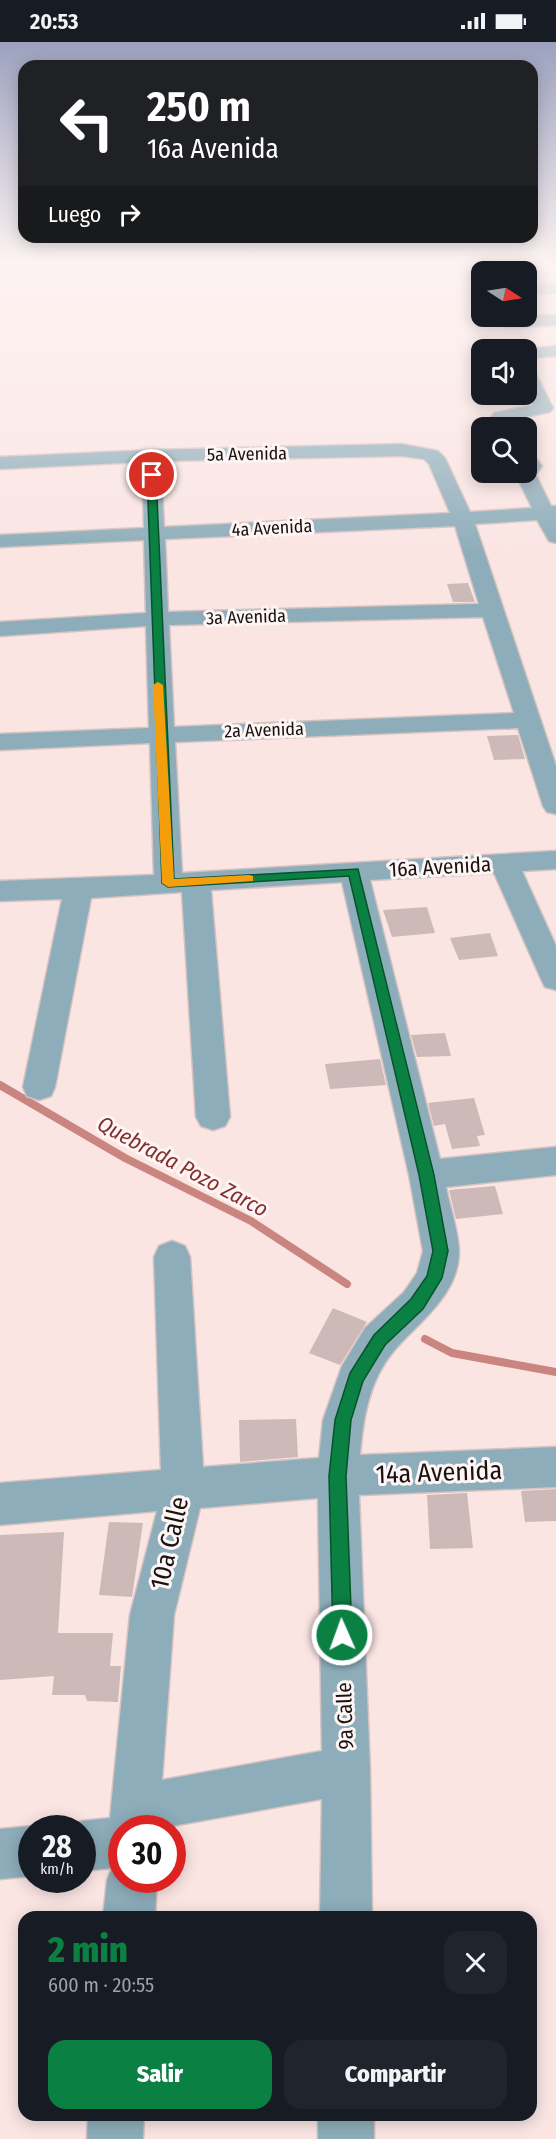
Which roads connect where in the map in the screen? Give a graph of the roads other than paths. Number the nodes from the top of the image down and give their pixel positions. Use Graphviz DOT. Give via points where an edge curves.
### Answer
graph roads {
  1 [pos="537,394"];
  2 [pos="500,417"];
  3 [pos="151,456"];
  4 [pos="0,463"];
  5 [pos="537,463"];
  6 [pos="556,465"];
  7 [pos="531,483"];
  8 [pos="550,512"];
  9 [pos="463,519"];
  10 [pos="154,534"];
  11 [pos="556,537"];
  12 [pos="0,541"];
  13 [pos="493,610"];
  14 [pos="155,619"];
  15 [pos="0,629"];
  16 [pos="527,720"];
  17 [pos="160,734"];
  18 [pos="0,742"];
  19 [pos="556,806"];
  20 [pos="556,860"];
  21 [pos="504,863"];
  22 [pos="354,872"];
  23 [pos="182,882"];
  24 [pos="78,889"];
  25 [pos="0,891"];
  26 [pos="556,979"];
  27 [pos="39,1087"];
  28 [pos="213,1117"];
  29 [pos="556,1161"];
  30 [pos="426,1175"];
  31 [pos="172,1257"];
  32 [pos="556,1467"];
  33 [pos="338,1476"];
  34 [pos="183,1490"];
  35 [pos="0,1504"];
  36 [pos="346,1772"];
  37 [pos="131,1815"];
  38 [pos="174,1815"];
  39 [pos="18,1852"];
  40 [pos="0,1854"];
  41 [pos="131,1893"];
  42 [pos="129,1911"];
  43 [pos="346,1911"];
  44 [pos="116,2121"];
  45 [pos="346,2121"];
  46 [pos="115,2139"];
  47 [pos="346,2139"];
  1 -- 2 [label="street" via="544,408"];
  3 -- 4 [label="street, 5a Avenida"];
  3 -- 9 [label="street, 5a Avenida" via="421,452 438,462"];
  3 -- 10 [label="street"];
  5 -- 6 [label="street"];
  7 -- 8 [label="street"];
  8 -- 9 [label="street, 4a Avenida"];
  8 -- 11 [label="street"];
  9 -- 10 [label="street, 4a Avenida"];
  9 -- 13 [label="street"];
  10 -- 12 [label="street, 4a Avenida"];
  10 -- 14 [label="street"];
  13 -- 14 [label="street, 3a Avenida"];
  13 -- 16 [label="street"];
  14 -- 15 [label="street, 3a Avenida"];
  14 -- 17 [label="street"];
  16 -- 17 [label="street, 2a Avenida"];
  16 -- 19 [label="street"];
  17 -- 18 [label="street, 2a Avenida"];
  17 -- 23 [label="street"];
  20 -- 21 [label="street, 16a Avenida"];
  21 -- 22 [label="street, 16a Avenida"];
  21 -- 26 [label="street"];
  22 -- 23 [label="street, 16a Avenida"];
  22 -- 30 [label="street, 9a Calle"];
  23 -- 24 [label="street, 16a Avenida"];
  23 -- 28 [label="street"];
  24 -- 25 [label="street, 16a Avenida"];
  24 -- 27 [label="street"];
  29 -- 30 [label="street"];
  30 -- 33 [label="street, 9a Calle" via="441,1251 434,1278 417,1304 379,1340 356,1379 343,1420"];
  31 -- 34 [label="street, 10a Calle"];
  32 -- 33 [label="street, 14a Avenida"];
  33 -- 34 [label="street, 14a Avenida"];
  33 -- 36 [label="street, 9a Calle"];
  34 -- 35 [label="street, 14a Avenida"];
  34 -- 37 [label="street, 10a Calle" via="152,1615"];
  36 -- 38 [label="street"];
  36 -- 43 [label="street, 9a Calle"];
  39 -- 40 [label="street"];
  41 -- 42 [label="street"];
  44 -- 46 [label="street"];
  45 -- 47 [label="street"];
}
